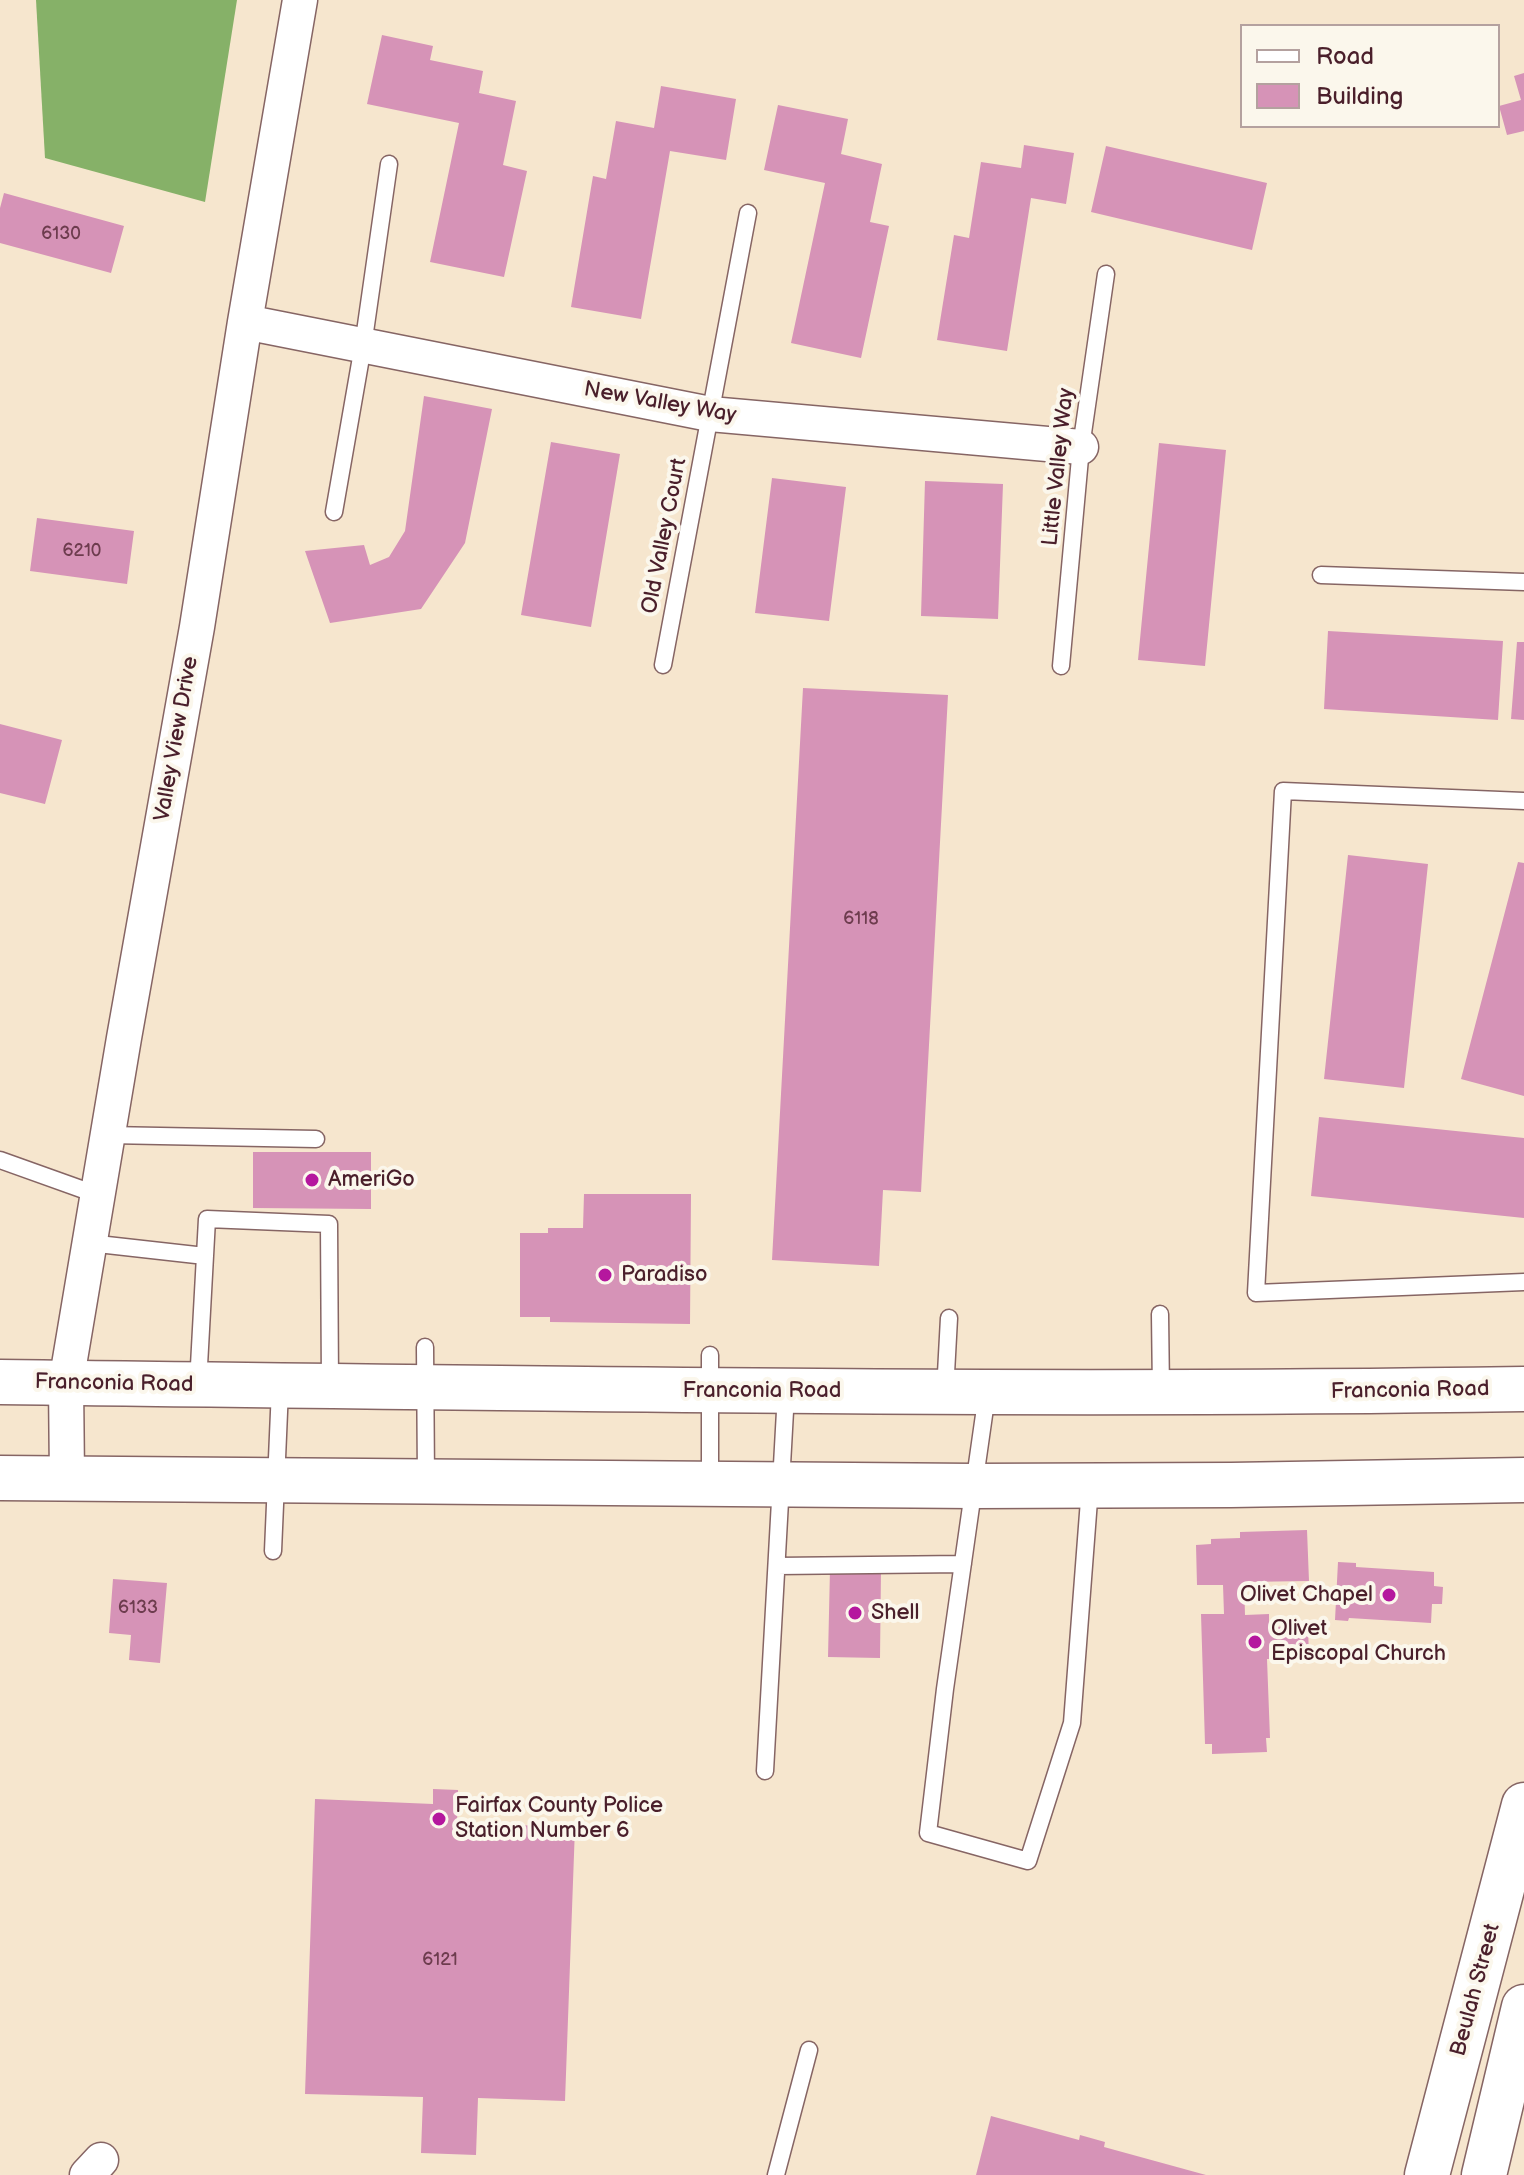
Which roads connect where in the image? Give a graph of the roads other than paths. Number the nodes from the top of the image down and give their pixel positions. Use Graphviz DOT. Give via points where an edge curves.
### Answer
graph roads {
  1 [pos="300,0"];
  2 [pos="389,164"];
  3 [pos="748,213"];
  4 [pos="1106,274"];
  5 [pos="245,322"];
  6 [pos="363,346"];
  7 [pos="710,414"];
  8 [pos="1081,447"];
  9 [pos="334,512"];
  10 [pos="1321,575"];
  11 [pos="1524,582"];
  12 [pos="663,665"];
  13 [pos="1061,666"];
  14 [pos="1524,801"];
  15 [pos="108,1135"];
  16 [pos="316,1139"];
  17 [pos="0,1160"];
  18 [pos="98,1195"];
  19 [pos="89,1243"];
  20 [pos="205,1256"];
  21 [pos="1524,1282"];
  22 [pos="1160,1314"];
  23 [pos="949,1318"];
  24 [pos="425,1367"];
  25 [pos="710,1373"];
  26 [pos="0,1382"];
  27 [pos="66,1383"];
  28 [pos="198,1385"];
  29 [pos="280,1386"];
  30 [pos="330,1387"];
  31 [pos="1524,1389"];
  32 [pos="786,1391"];
  33 [pos="966,1392"];
  34 [pos="1161,1392"];
  35 [pos="0,1478"];
  36 [pos="67,1478"];
  37 [pos="1524,1480"];
  38 [pos="277,1481"];
  39 [pos="426,1482"];
  40 [pos="710,1485"];
  41 [pos="782,1485"];
  42 [pos="974,1486"];
  43 [pos="1090,1486"];
  44 [pos="273,1551"];
  45 [pos="963,1564"];
  46 [pos="777,1566"];
  47 [pos="765,1771"];
  48 [pos="1524,1805"];
  49 [pos="1524,2007"];
  50 [pos="809,2050"];
  51 [pos="776,2175"];
  52 [pos="1427,2175"];
  53 [pos="1484,2175"];
  1 -- 5 [label="street, Valley View Drive"];
  2 -- 6 [label="lane"];
  3 -- 7 [label="lane, Old Valley Court"];
  4 -- 8 [label="lane, Little Valley Way"];
  5 -- 6 [label="street, New Valley Way"];
  5 -- 15 [label="street, Valley View Drive"];
  6 -- 7 [label="street, New Valley Way"];
  6 -- 9 [label="lane"];
  7 -- 8 [label="street, New Valley Way"];
  7 -- 12 [label="lane, Old Valley Court"];
  8 -- 13 [label="lane, Little Valley Way"];
  10 -- 11 [label="lane"];
  14 -- 21 [label="lane" via="1283,791 1256,1293"];
  15 -- 16 [label="lane"];
  15 -- 18 [label="street, Valley View Drive"];
  17 -- 18 [label="lane"];
  18 -- 19 [label="street, Valley View Drive"];
  19 -- 20 [label="lane"];
  19 -- 27 [label="street, Valley View Drive"];
  20 -- 28 [label="lane"];
  20 -- 30 [label="lane" via="207,1219 329,1224"];
  22 -- 34 [label="lane"];
  23 -- 33 [label="lane"];
  24 -- 25 [label="main road, Franconia Road"];
  24 -- 30 [label="main road, Franconia Road"];
  24 -- 39 [label="lane"];
  25 -- 32 [label="main road, Franconia Road"];
  25 -- 40 [label="lane"];
  26 -- 27 [label="main road, Franconia Road"];
  27 -- 28 [label="main road, Franconia Road"];
  27 -- 36 [label="street, Valley View Drive"];
  28 -- 29 [label="main road, Franconia Road"];
  29 -- 30 [label="main road, Franconia Road"];
  29 -- 38 [label="lane"];
  31 -- 34 [label="main road, Franconia Road"];
  32 -- 33 [label="main road, Franconia Road"];
  32 -- 41 [label="lane"];
  33 -- 34 [label="main road, Franconia Road"];
  33 -- 42 [label="lane"];
  35 -- 36 [label="main road"];
  36 -- 38 [label="main road"];
  37 -- 43 [label="main road"];
  38 -- 39 [label="main road"];
  38 -- 44 [label="lane"];
  39 -- 40 [label="main road"];
  40 -- 41 [label="main road"];
  41 -- 42 [label="main road"];
  41 -- 46 [label="lane"];
  42 -- 43 [label="main road"];
  42 -- 45 [label="lane"];
  43 -- 45 [label="lane" via="1072,1723 1028,1861 928,1833"];
  45 -- 46 [label="lane"];
  46 -- 47 [label="lane"];
  48 -- 52 [label="main road, Beulah Street"];
  49 -- 53 [label="main road"];
  50 -- 51 [label="lane"];
}
